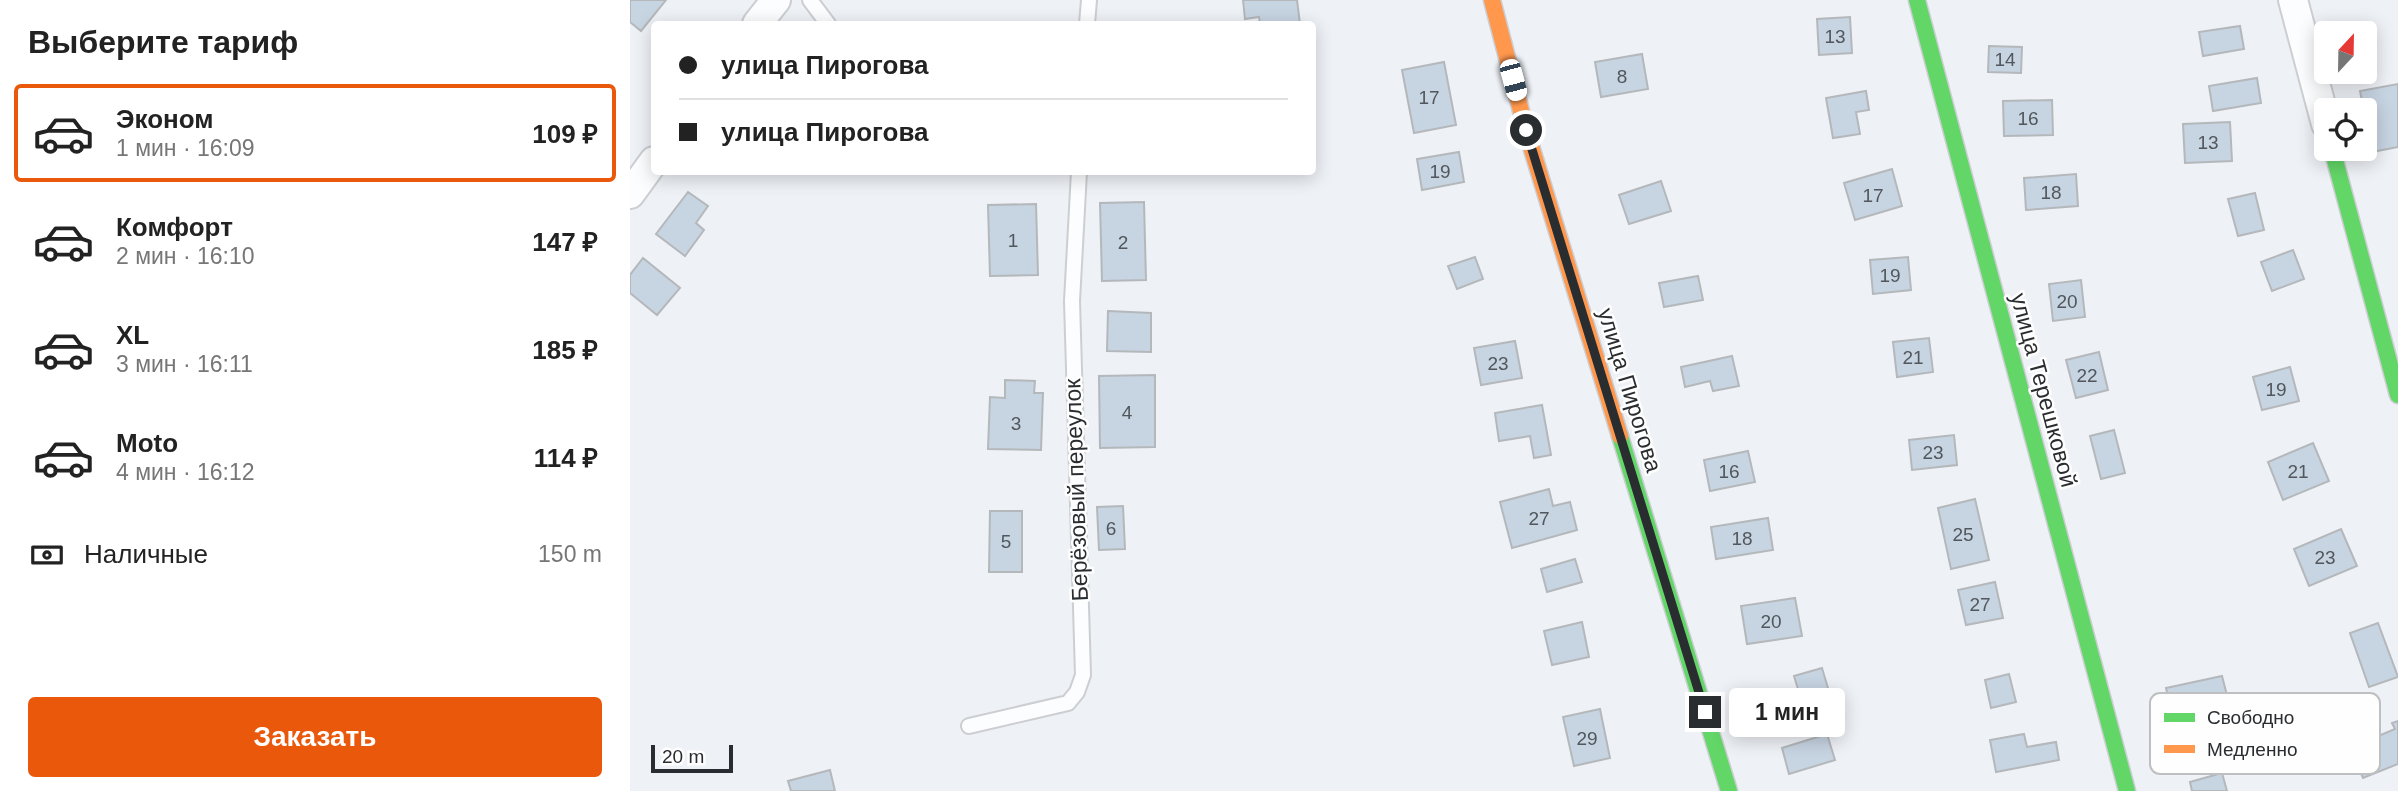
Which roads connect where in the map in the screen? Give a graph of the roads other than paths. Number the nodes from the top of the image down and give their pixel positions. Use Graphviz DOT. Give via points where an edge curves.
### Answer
graph roads {
  1 [pos="776,0"];
  2 [pos="810,0"];
  3 [pos="1089,0"];
  4 [pos="1493,0"];
  5 [pos="1917,0"];
  6 [pos="2293,0"];
  7 [pos="759,21"];
  8 [pos="826,21"];
  9 [pos="1087,21"];
  10 [pos="2319,98"];
  11 [pos="2335,161"];
  12 [pos="651,165"];
  13 [pos="1079,175"];
  14 [pos="630,194"];
  15 [pos="2398,395"];
  16 [pos="969,726"];
  17 [pos="1729,791"];
  18 [pos="2127,791"];
  1 -- 7 [label="street"];
  2 -- 8 [label="lane"];
  3 -- 9 [label="lane"];
  4 -- 17 [label="street, улица Пирогова" via="1526,130"];
  5 -- 18 [label="street, улица Терешковой"];
  6 -- 10 [label="street"];
  11 -- 15 [label="street"];
  12 -- 14 [label="street"];
  13 -- 16 [label="lane, Берёзовый переулок" via="1072,301 1083,675 1068,703"];
}
